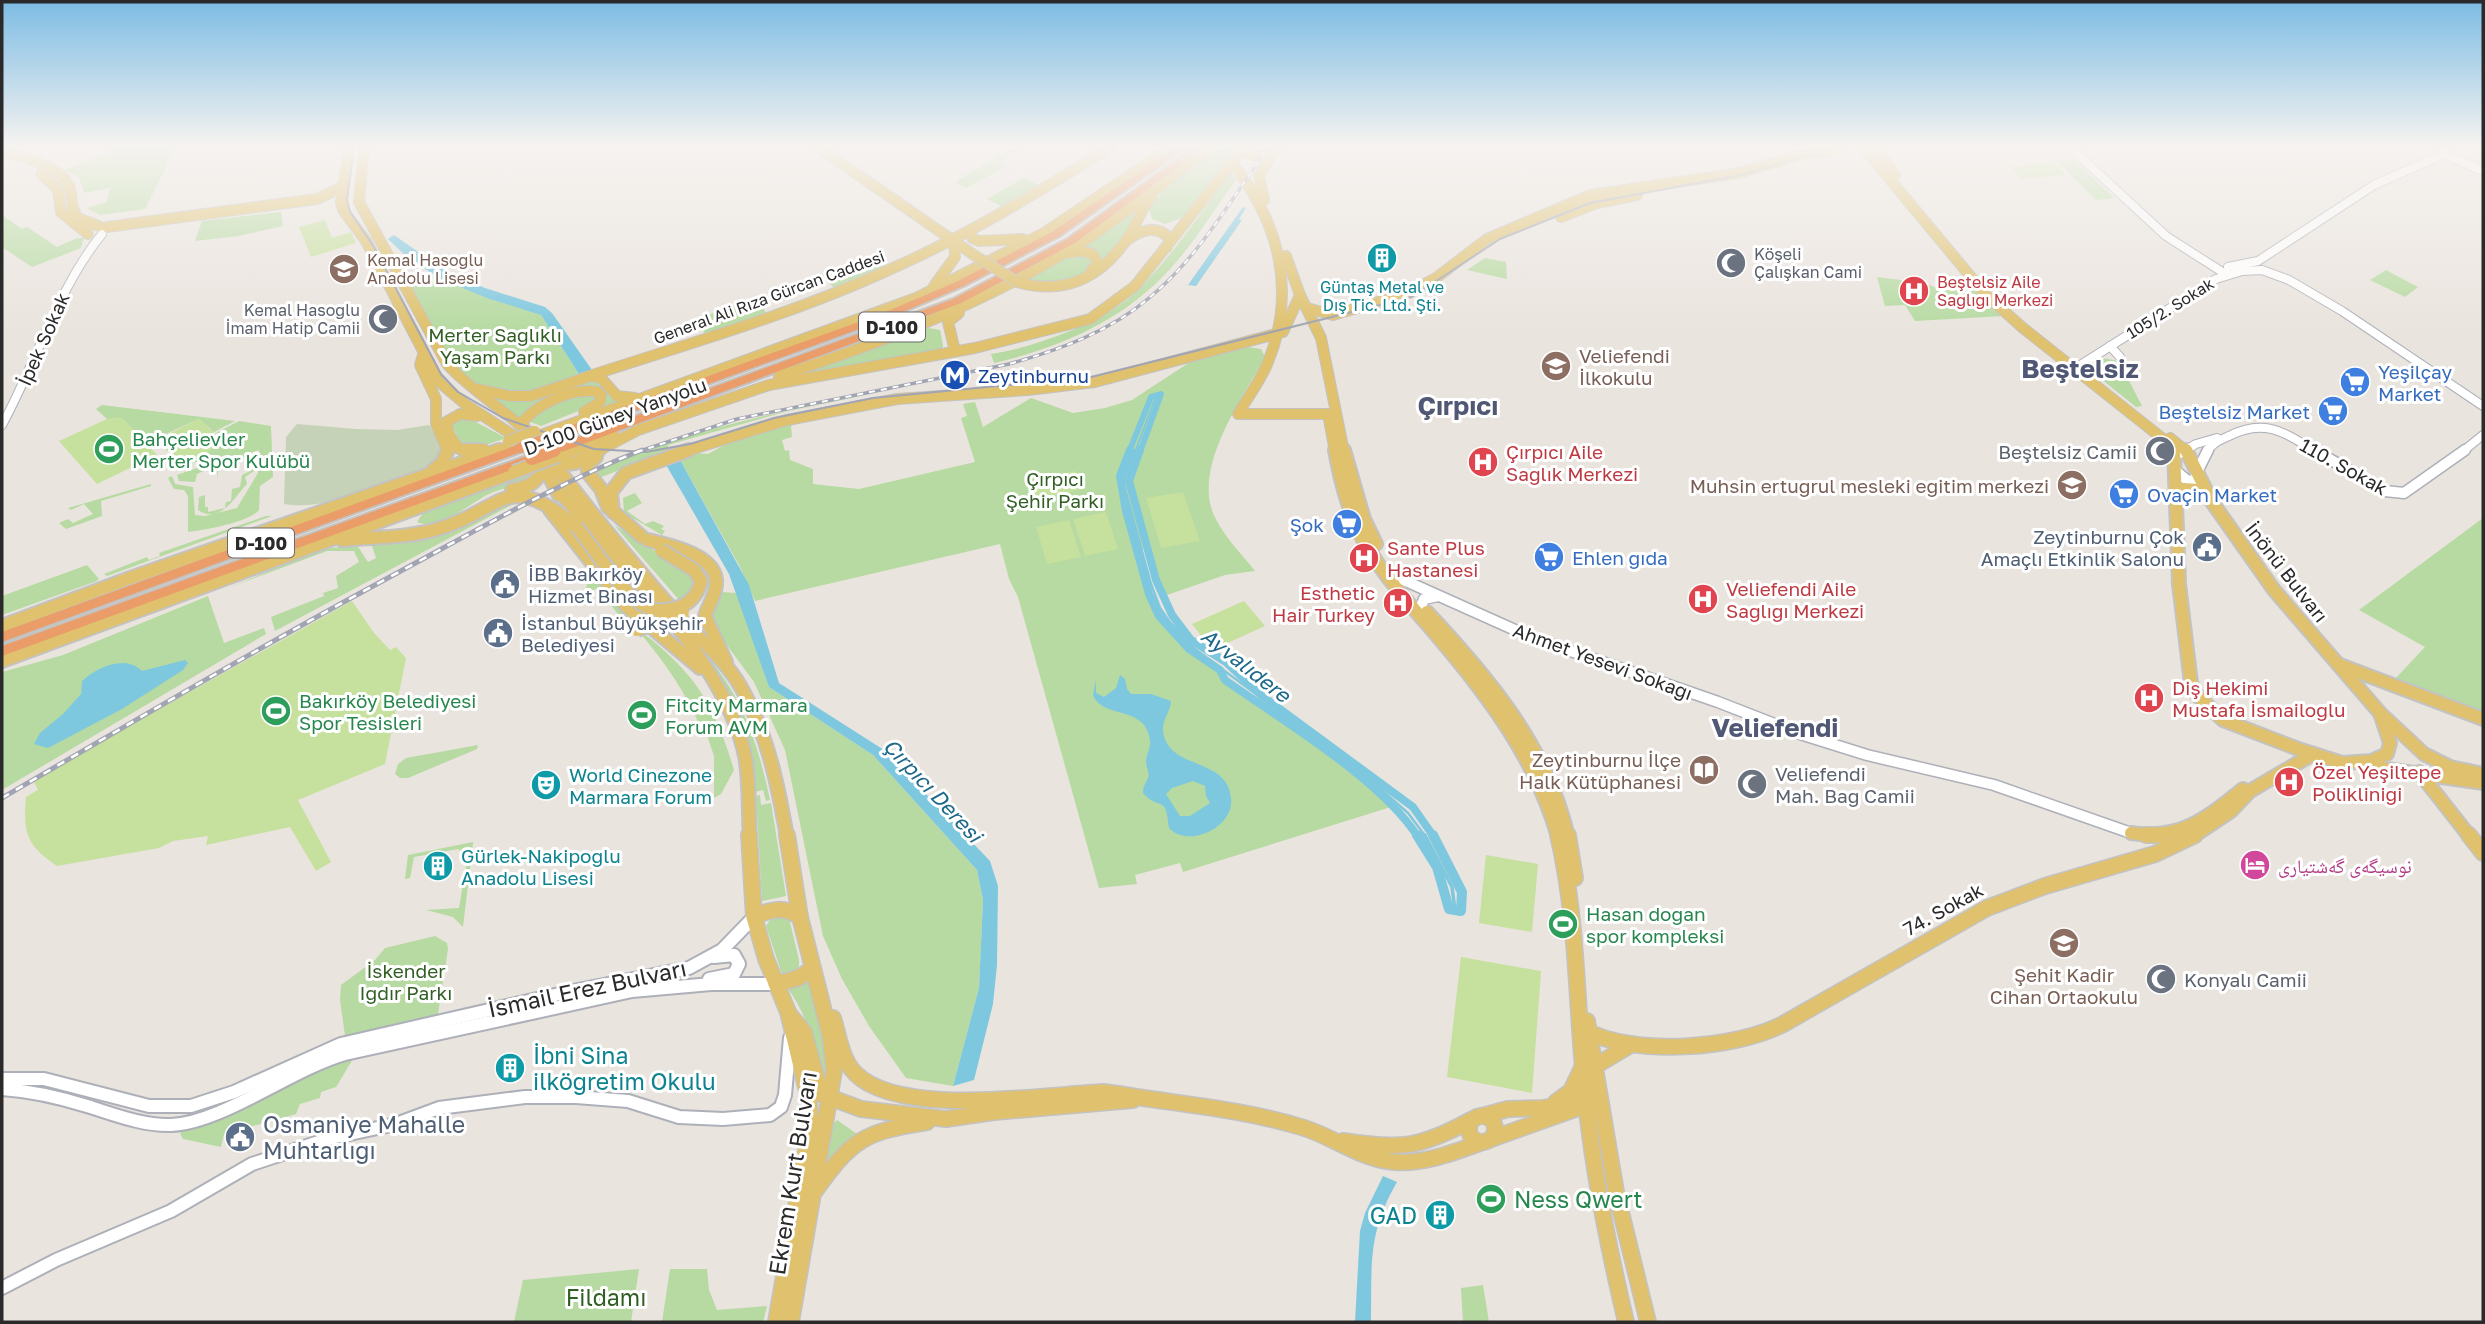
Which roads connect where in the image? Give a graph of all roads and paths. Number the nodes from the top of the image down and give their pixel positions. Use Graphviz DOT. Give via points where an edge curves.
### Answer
graph roads {
  1 [pos="61,209"];
  2 [pos="71,209"];
  3 [pos="249,209"];
  4 [pos="283,209"];
  5 [pos="343,209"];
  6 [pos="363,209"];
  7 [pos="908,209"];
  8 [pos="1009,209"];
  9 [pos="1080,209"];
  10 [pos="1093,209"];
  11 [pos="1116,209"];
  12 [pos="1127,209"];
  13 [pos="1142,209"];
  14 [pos="1198,209"];
  15 [pos="1260,209"];
  16 [pos="1267,209"];
  17 [pos="1558,209"];
  18 [pos="1582,209"];
  19 [pos="1914,209"];
  20 [pos="1922,209"];
  21 [pos="2139,209"];
  22 [pos="2339,209"];
  23 [pos="1188,221"];
  24 [pos="103,230"];
  25 [pos="971,232"];
  26 [pos="1044,233"];
  27 [pos="88,234"];
  28 [pos="954,240"];
  29 [pos="1124,242"];
  30 [pos="84,254"];
  31 [pos="976,254"];
  32 [pos="1162,254"];
  33 [pos="1060,255"];
  34 [pos="2258,261"];
  35 [pos="2227,271"];
  36 [pos="2269,271"];
  37 [pos="1019,281"];
  38 [pos="916,298"];
  39 [pos="979,300"];
  40 [pos="1284,300"];
  41 [pos="1302,301"];
  42 [pos="1391,305"];
  43 [pos="920,325"];
  44 [pos="893,326"];
  45 [pos="1275,335"];
  46 [pos="1245,343"];
  47 [pos="2110,346"];
  48 [pos="955,351"];
  49 [pos="1270,352"];
  50 [pos="423,354"];
  51 [pos="943,354"];
  52 [pos="2120,357"];
  53 [pos="616,366"];
  54 [pos="2079,366"];
  55 [pos="583,378"];
  56 [pos="603,381"];
  57 [pos="757,383"];
  58 [pos="467,386"];
  59 [pos="646,397"];
  60 [pos="2483,406"];
  61 [pos="488,418"];
  62 [pos="560,422"];
  63 [pos="2,425"];
  64 [pos="536,434"];
  65 [pos="2225,437"];
  66 [pos="2482,437"];
  67 [pos="514,445"];
  68 [pos="2181,452"];
  69 [pos="548,458"];
  70 [pos="2176,471"];
  71 [pos="514,472"];
  72 [pos="2197,472"];
  73 [pos="414,481"];
  74 [pos="557,489"];
  75 [pos="581,499"];
  76 [pos="2176,500"];
  77 [pos="2213,502"];
  78 [pos="546,503"];
  79 [pos="613,512"];
  80 [pos="295,521"];
  81 [pos="576,526"];
  82 [pos="645,539"];
  83 [pos="661,550"];
  84 [pos="288,555"];
  85 [pos="243,572"];
  86 [pos="1399,578"];
  87 [pos="1440,596"];
  88 [pos="1422,612"];
  89 [pos="2,626"];
  90 [pos="637,630"];
  91 [pos="2,635"];
  92 [pos="22,644"];
  93 [pos="2,651"];
  94 [pos="2,661"];
  95 [pos="2338,664"];
  96 [pos="727,666"];
  97 [pos="716,686"];
  98 [pos="2380,713"];
  99 [pos="2483,719"];
  100 [pos="2306,755"];
  101 [pos="2342,763"];
  102 [pos="2419,772"];
  103 [pos="2483,775"];
  104 [pos="2483,783"];
  105 [pos="2131,833"];
  106 [pos="2483,853"];
  107 [pos="2143,858"];
  108 [pos="754,917"];
  109 [pos="800,917"];
  110 [pos="711,958"];
  111 [pos="813,969"];
  112 [pos="776,984"];
  113 [pos="667,987"];
  114 [pos="819,990"];
  115 [pos="790,1020"];
  116 [pos="445,1025"];
  117 [pos="1585,1029"];
  118 [pos="1632,1044"];
  119 [pos="1589,1066"];
  120 [pos="2,1079"];
  121 [pos="2,1090"];
  122 [pos="896,1092"];
  123 [pos="1144,1099"];
  124 [pos="831,1101"];
  125 [pos="1591,1101"];
  126 [pos="888,1113"];
  127 [pos="1547,1113"];
  128 [pos="1477,1118"];
  129 [pos="947,1119"];
  130 [pos="1589,1126"];
  131 [pos="1336,1140"];
  132 [pos="1487,1140"];
  133 [pos="813,1194"];
  134 [pos="2,1288"];
  135 [pos="776,1322"];
  136 [pos="791,1322"];
  137 [pos="1626,1322"];
  138 [pos="1648,1322"];
  1 -- 27 [label="main road"];
  2 -- 24 [label="main road"];
  3 -- 24 [label="main road"];
  4 -- 24 [label="main road"];
  5 -- 50 [label="main road" via="366,241"];
  6 -- 58 [label="main road" via="446,364"];
  7 -- 28 [label="main road"];
  8 -- 25 [label="main road, General Ali Rıza Gürcan Caddesi"];
  9 -- 26 [label="main road"];
  10 -- 64 [label="highway, D-100" via="1064,229 941,293 885,316"];
  11 -- 44 [label="highway, D-100" via="1054,251 957,301"];
  12 -- 33 [label="main road, D-100 Güney Yanyolu"];
  13 -- 23 [label="main road" via="1148,221 1159,226 1170,228"];
  13 -- 29 [label="main road"];
  14 -- 23 [label="main road"];
  15 -- 40 [label="main road" via="1282,265"];
  16 -- 41 [label="main road"];
  17 -- 41 [label="main road" via="1487,239 1436,278 1402,295 1333,315 1318,313"];
  18 -- 42 [label="main road" via="1502,239 1433,288"];
  19 -- 68 [label="main road" via="1986,295"];
  20 -- 54 [label="main road" via="1990,291"];
  21 -- 35 [label="street" via="2185,250"];
  22 -- 34 [label="street"];
  23 -- 32 [label="main road"];
  24 -- 27 [label="main road"];
  24 -- 30 [label="street"];
  25 -- 26 [label="main road" via="975,240 993,242"];
  25 -- 28 [label="main road, General Ali Rıza Gürcan Caddesi"];
  25 -- 31 [label="main road" via="967,243"];
  26 -- 38 [label="main road"];
  27 -- 30 [label="street"];
  28 -- 31 [label="main road"];
  28 -- 38 [label="main road" via="954,257 945,273"];
  28 -- 53 [label="main road, General Ali Rıza Gürcan Caddesi" via="830,295"];
  29 -- 32 [label="main road" via="1142,230 1159,231 1170,239"];
  29 -- 37 [label="main road" via="1100,269 1079,283 1049,288"];
  30 -- 63 [label="street, İpek Sokak"];
  31 -- 37 [label="main road, bridge"];
  32 -- 48 [label="main road" via="1135,286 1090,318"];
  33 -- 37 [label="main road" via="1086,251 1098,263 1088,274 1062,284"];
  33 -- 39 [label="main road, D-100 Güney Yanyolu"];
  34 -- 35 [label="street"];
  34 -- 36 [label="street"];
  35 -- 36 [label="street"];
  35 -- 47 [label="street, 105/2. Sokak"];
  36 -- 60 [label="street" via="2345,313"];
  38 -- 59 [label="main road"];
  39 -- 43 [label="main road, D-100 Güney Yanyolu"];
  39 -- 48 [label="main road" via="948,322"];
  40 -- 41 [label="main road"];
  40 -- 45 [label="main road"];
  41 -- 45 [label="main road" via="1287,328"];
  41 -- 86 [label="main road" via="1321,338 1339,434 1364,519"];
  43 -- 51 [label="main road" via="941,328 948,346"];
  43 -- 57 [label="main road, D-100 Güney Yanyolu"];
  44 -- 57 [label="highway"];
  44 -- 69 [label="highway, D-100"];
  45 -- 46 [label="main road"];
  45 -- 49 [label="main road"];
  46 -- 49 [label="main road" via="1263,345"];
  46 -- 79 [label="main road" via="1096,382 897,399 762,427 678,451 626,473 611,492"];
  47 -- 52 [label="street"];
  47 -- 54 [label="street, 105/2. Sokak"];
  48 -- 51 [label="main road"];
  48 -- 79 [label="main road" via="942,359 771,388 637,434 586,466"];
  49 -- 88 [label="main road" via="1238,414 1328,414 1342,482 1359,531 1388,578"];
  50 -- 61 [label="main road" via="447,390"];
  50 -- 73 [label="main road" via="420,365 436,399 436,424 448,451 442,463"];
  51 -- 69 [label="main road" via="769,385 638,430 575,463 563,466"];
  53 -- 55 [label="main road"];
  53 -- 56 [label="main road"];
  54 -- 68 [label="main road"];
  55 -- 56 [label="main road"];
  55 -- 58 [label="main road" via="529,396"];
  56 -- 59 [label="main road" via="617,396"];
  57 -- 69 [label="main road, D-100 Güney Yanyolu"];
  58 -- 64 [label="main road"];
  59 -- 62 [label="main road"];
  59 -- 64 [label="main road"];
  61 -- 67 [label="main road" via="460,413 448,419 446,427 464,452"];
  61 -- 69 [label="main road"];
  62 -- 64 [label="main road"];
  62 -- 64 [label="main road" via="597,405 601,395 584,390 539,408 523,421"];
  64 -- 67 [label="highway, D-100, bridge"];
  64 -- 69 [label="main road"];
  65 -- 66 [label="street, 110. Sokak" via="2242,429 2276,428 2360,478 2391,493 2404,493"];
  65 -- 68 [label="street"];
  65 -- 72 [label="street" via="2211,445"];
  67 -- 73 [label="main road"];
  67 -- 91 [label="highway, D-100"];
  68 -- 70 [label="main road"];
  68 -- 72 [label="main road, İnönü Bulvarı"];
  69 -- 71 [label="main road, D-100 Güney Yanyolu, bridge"];
  69 -- 71 [label="main road" via="530,487 498,494 435,525 411,523 422,510"];
  69 -- 74 [label="main road"];
  69 -- 75 [label="main road"];
  69 -- 92 [label="highway, D-100"];
  70 -- 72 [label="street" via="2193,481"];
  70 -- 76 [label="main road"];
  71 -- 84 [label="main road, D-100 Güney Yanyolu"];
  72 -- 77 [label="main road, İnönü Bulvarı"];
  73 -- 80 [label="main road"];
  74 -- 81 [label="main road"];
  74 -- 97 [label="main road" via="674,622"];
  75 -- 82 [label="main road"];
  75 -- 96 [label="main road" via="681,619"];
  76 -- 77 [label="main road" via="2183,489 2193,489"];
  76 -- 100 [label="main road" via="2179,584 2191,683 2206,706 2223,720"];
  77 -- 95 [label="main road, İnönü Bulvarı" via="2274,590"];
  78 -- 81 [label="main road"];
  78 -- 84 [label="main road" via="512,495 434,531 335,541"];
  78 -- 97 [label="main road" via="626,606 680,649"];
  79 -- 82 [label="main road"];
  80 -- 89 [label="main road"];
  80 -- 91 [label="highway"];
  81 -- 83 [label="main road, bridge" via="636,599 660,610 686,604 698,592 701,580 694,570"];
  82 -- 83 [label="main road"];
  82 -- 96 [label="main road" via="681,551 714,570 716,585 705,616"];
  83 -- 90 [label="main road, bridge" via="704,570 708,585 699,600 684,611"];
  84 -- 85 [label="main road, D-100 Güney Yanyolu"];
  85 -- 92 [label="highway"];
  85 -- 94 [label="main road, D-100 Güney Yanyolu"];
  86 -- 87 [label="street, Ahmet Yesevi Sokağı"];
  86 -- 88 [label="main road"];
  87 -- 88 [label="street" via="1428,597"];
  87 -- 105 [label="street, Ahmet Yesevi Sokağı" via="1533,638 1800,734 1994,785"];
  88 -- 117 [label="main road" via="1501,717 1538,779 1564,857"];
  92 -- 93 [label="highway, D-100"];
  95 -- 98 [label="main road, İnönü Bulvarı"];
  95 -- 99 [label="main road"];
  96 -- 109 [label="main road" via="768,747"];
  97 -- 108 [label="main road" via="737,729 744,757"];
  98 -- 101 [label="main road" via="2390,743 2387,754 2371,761"];
  98 -- 103 [label="main road, İnönü Bulvarı" via="2424,754 2450,767"];
  100 -- 101 [label="main road"];
  100 -- 105 [label="main road" via="2259,776 2214,810 2176,830 2158,836"];
  100 -- 107 [label="main road, 74. Sokak" via="2199,833"];
  101 -- 102 [label="main road"];
  102 -- 104 [label="main road"];
  102 -- 106 [label="main road"];
  105 -- 107 [label="main road" via="2150,845"];
  107 -- 118 [label="main road, 74. Sokak" via="2007,899 1759,1035 1695,1045"];
  108 -- 109 [label="main road" via="785,908"];
  108 -- 110 [label="street, İsmail Erez Bulvarı"];
  108 -- 112 [label="main road"];
  109 -- 111 [label="main road"];
  110 -- 113 [label="street" via="734,955 739,964 728,976"];
  110 -- 116 [label="street, İsmail Erez Bulvarı" via="689,968"];
  111 -- 112 [label="main road"];
  111 -- 114 [label="main road"];
  112 -- 113 [label="street"];
  112 -- 115 [label="main road"];
  113 -- 116 [label="street, İsmail Erez Bulvarı"];
  114 -- 122 [label="main road" via="849,1065 863,1081"];
  114 -- 124 [label="main road, Ekrem Kurt Bulvarı" via="834,1071"];
  115 -- 124 [label="main road" via="804,1032 819,1090"];
  115 -- 134 [label="street" via="785,1095 781,1107 770,1115 678,1117 628,1101 576,1097 525,1097 439,1108 252,1164 171,1210"];
  115 -- 135 [label="main road, Ekrem Kurt Bulvarı" via="811,1122"];
  116 -- 120 [label="street, İsmail Erez Bulvarı" via="320,1050 187,1107 159,1107 30,1077"];
  116 -- 121 [label="street, İsmail Erez Bulvarı" via="333,1057 183,1124 157,1124 35,1093"];
  117 -- 118 [label="main road" via="1614,1043"];
  117 -- 119 [label="main road"];
  118 -- 119 [label="main road"];
  119 -- 125 [label="main road"];
  119 -- 127 [label="main road"];
  122 -- 123 [label="main road" via="946,1101 1103,1092"];
  122 -- 126 [label="main road" via="889,1098"];
  123 -- 129 [label="main road"];
  123 -- 131 [label="main road" via="1258,1115"];
  124 -- 126 [label="main road"];
  124 -- 133 [label="main road, Ekrem Kurt Bulvarı"];
  125 -- 127 [label="main road"];
  125 -- 130 [label="main road"];
  125 -- 138 [label="main road"];
  126 -- 129 [label="main road"];
  127 -- 128 [label="main road" via="1508,1110"];
  127 -- 130 [label="main road"];
  127 -- 132 [label="main road"];
  128 -- 131 [label="main road" via="1409,1148"];
  128 -- 132 [label="main road" via="1469,1132 1475,1139"];
  129 -- 133 [label="main road" via="874,1130 861,1137 842,1153"];
  130 -- 137 [label="main road" via="1606,1238"];
  131 -- 132 [label="main road" via="1360,1156 1396,1162 1424,1160"];
  133 -- 136 [label="main road, Ekrem Kurt Bulvarı"];
}
